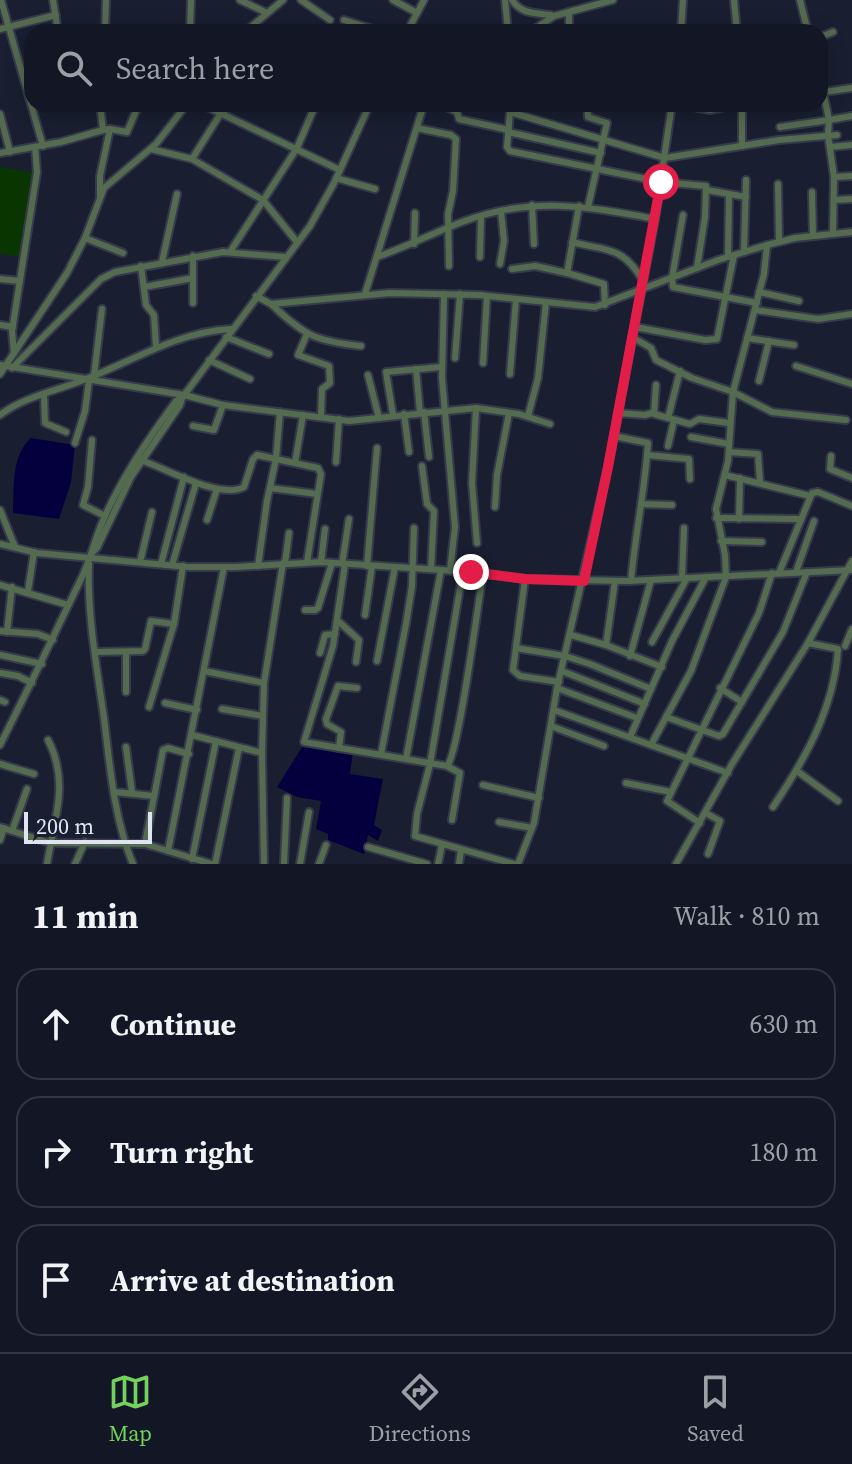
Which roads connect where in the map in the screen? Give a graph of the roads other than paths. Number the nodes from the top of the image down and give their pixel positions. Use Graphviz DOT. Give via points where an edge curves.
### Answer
graph roads {
  1 [pos="1,0"];
  2 [pos="53,0"];
  3 [pos="106,0"];
  4 [pos="191,0"];
  5 [pos="240,0"];
  6 [pos="283,0"];
  7 [pos="301,0"];
  8 [pos="393,0"];
  9 [pos="424,0"];
  10 [pos="505,0"];
  11 [pos="512,0"];
  12 [pos="613,0"];
  13 [pos="683,0"];
  14 [pos="800,0"];
  15 [pos="736,1"];
  16 [pos="569,12"];
  17 [pos="267,13"];
  18 [pos="417,13"];
  19 [pos="56,15"];
  20 [pos="554,16"];
  21 [pos="330,20"];
  22 [pos="344,20"];
  23 [pos="57,24"];
  24 [pos="105,24"];
  25 [pos="190,24"];
  26 [pos="254,24"];
  27 [pos="357,24"];
  28 [pos="411,24"];
  29 [pos="507,24"];
  30 [pos="542,24"];
  31 [pos="569,24"];
  32 [pos="682,24"];
  33 [pos="737,24"];
  34 [pos="806,24"];
  35 [pos="9,26"];
  36 [pos="0,29"];
  37 [pos="833,32"];
  38 [pos="828,34"];
  39 [pos="24,76"];
  40 [pos="852,88"];
  41 [pos="828,92"];
  42 [pos="34,112"];
  43 [pos="102,112"];
  44 [pos="136,112"];
  45 [pos="181,112"];
  46 [pos="313,112"];
  47 [pos="366,112"];
  48 [pos="422,112"];
  49 [pos="457,112"];
  50 [pos="510,112"];
  51 [pos="588,112"];
  52 [pos="674,112"];
  53 [pos="740,112"];
  54 [pos="827,112"];
  55 [pos="221,113"];
  56 [pos="0,114"];
  57 [pos="852,116"];
  58 [pos="459,119"];
  59 [pos="829,120"];
  60 [pos="780,127"];
  61 [pos="417,128"];
  62 [pos="107,130"];
  63 [pos="508,131"];
  64 [pos="451,135"];
  65 [pos="828,135"];
  66 [pos="837,135"];
  67 [pos="604,140"];
  68 [pos="852,145"];
  69 [pos="43,146"];
  70 [pos="742,146"];
  71 [pos="35,147"];
  72 [pos="830,147"];
  73 [pos="297,148"];
  74 [pos="151,149"];
  75 [pos="10,152"];
  76 [pos="0,153"];
  77 [pos="601,153"];
  78 [pos="665,158"];
  79 [pos="192,159"];
  80 [pos="597,169"];
  81 [pos="340,170"];
  82 [pos="852,176"];
  83 [pos="834,177"];
  84 [pos="336,178"];
  85 [pos="746,180"];
  86 [pos="661,182"];
  87 [pos="778,184"];
  88 [pos="375,189"];
  89 [pos="707,190"];
  90 [pos="812,192"];
  91 [pos="177,194"];
  92 [pos="729,194"];
  93 [pos="746,197"];
  94 [pos="852,199"];
  95 [pos="100,200"];
  96 [pos="263,200"];
  97 [pos="834,200"];
  98 [pos="532,205"];
  99 [pos="579,206"];
  100 [pos="588,207"];
  101 [pos="501,211"];
  102 [pos="415,213"];
  103 [pos="683,215"];
  104 [pos="481,216"];
  105 [pos="655,219"];
  106 [pos="449,228"];
  107 [pos="852,232"];
  108 [pos="833,233"];
  109 [pos="813,236"];
  110 [pos="85,238"];
  111 [pos="297,242"];
  112 [pos="572,242"];
  113 [pos="779,242"];
  114 [pos="414,244"];
  115 [pos="534,244"];
  116 [pos="767,245"];
  117 [pos="230,252"];
  118 [pos="744,252"];
  119 [pos="123,253"];
  120 [pos="193,256"];
  121 [pos="731,256"];
  122 [pos="285,257"];
  123 [pos="377,257"];
  124 [pos="480,257"];
  125 [pos="162,262"];
  126 [pos="500,264"];
  127 [pos="141,266"];
  128 [pos="449,266"];
  129 [pos="697,268"];
  130 [pos="512,269"];
  131 [pos="567,273"];
  132 [pos="193,278"];
  133 [pos="672,278"];
  134 [pos="0,279"];
  135 [pos="643,280"];
  136 [pos="20,281"];
  137 [pos="144,287"];
  138 [pos="640,291"];
  139 [pos="759,292"];
  140 [pos="365,294"];
  141 [pos="444,294"];
  142 [pos="460,294"];
  143 [pos="727,295"];
  144 [pos="256,296"];
  145 [pos="487,296"];
  146 [pos="516,299"];
  147 [pos="799,301"];
  148 [pos="546,302"];
  149 [pos="193,303"];
  150 [pos="271,304"];
  151 [pos="605,305"];
  152 [pos="756,306"];
  153 [pos="102,309"];
  154 [pos="852,314"];
  155 [pos="0,325"];
  156 [pos="13,327"];
  157 [pos="635,327"];
  158 [pos="232,329"];
  159 [pos="307,334"];
  160 [pos="226,337"];
  161 [pos="632,337"];
  162 [pos="747,338"];
  163 [pos="769,341"];
  164 [pos="794,345"];
  165 [pos="361,346"];
  166 [pos="156,347"];
  167 [pos="14,353"];
  168 [pos="269,354"];
  169 [pos="455,358"];
  170 [pos="209,360"];
  171 [pos="483,363"];
  172 [pos="796,366"];
  173 [pos="441,367"];
  174 [pos="4,369"];
  175 [pos="416,369"];
  176 [pos="680,371"];
  177 [pos="510,374"];
  178 [pos="368,375"];
  179 [pos="89,379"];
  180 [pos="250,379"];
  181 [pos="759,381"];
  182 [pos="852,384"];
  183 [pos="656,385"];
  184 [pos="733,392"];
  185 [pos="44,394"];
  186 [pos="183,397"];
  187 [pos="223,405"];
  188 [pos="476,408"];
  189 [pos="443,410"];
  190 [pos="280,412"];
  191 [pos="422,413"];
  192 [pos="509,413"];
  193 [pos="618,413"];
  194 [pos="652,413"];
  195 [pos="404,414"];
  196 [pos="0,415"];
  197 [pos="303,415"];
  198 [pos="393,415"];
  199 [pos="528,416"];
  200 [pos="321,417"];
  201 [pos="379,418"];
  202 [pos="339,419"];
  203 [pos="671,419"];
  204 [pos="846,420"];
  205 [pos="729,423"];
  206 [pos="550,424"];
  207 [pos="193,426"];
  208 [pos="66,432"];
  209 [pos="614,436"];
  210 [pos="691,437"];
  211 [pos="92,440"];
  212 [pos="75,443"];
  213 [pos="668,446"];
  214 [pos="377,448"];
  215 [pos="729,448"];
  216 [pos="409,452"];
  217 [pos="647,455"];
  218 [pos="831,456"];
  219 [pos="429,457"];
  220 [pos="276,459"];
  221 [pos="141,460"];
  222 [pos="336,462"];
  223 [pos="295,463"];
  224 [pos="422,466"];
  225 [pos="725,475"];
  226 [pos="184,477"];
  227 [pos="740,478"];
  228 [pos="852,478"];
  229 [pos="690,479"];
  230 [pos="760,482"];
  231 [pos="196,483"];
  232 [pos="270,488"];
  233 [pos="217,489"];
  234 [pos="317,494"];
  235 [pos="810,496"];
  236 [pos="641,504"];
  237 [pos="672,505"];
  238 [pos="852,506"];
  239 [pos="495,507"];
  240 [pos="0,510"];
  241 [pos="152,512"];
  242 [pos="105,516"];
  243 [pos="716,518"];
  244 [pos="349,519"];
  245 [pos="739,519"];
  246 [pos="799,519"];
  247 [pos="207,520"];
  248 [pos="814,521"];
  249 [pos="414,528"];
  250 [pos="684,528"];
  251 [pos="325,529"];
  252 [pos="289,533"];
  253 [pos="721,541"];
  254 [pos="762,542"];
  255 [pos="477,543"];
  256 [pos="0,544"];
  257 [pos="15,548"];
  258 [pos="34,552"];
  259 [pos="90,557"];
  260 [pos="852,561"];
  261 [pos="140,562"];
  262 [pos="307,562"];
  263 [pos="321,562"];
  264 [pos="284,563"];
  265 [pos="332,563"];
  266 [pos="161,564"];
  267 [pos="344,564"];
  268 [pos="172,565"];
  269 [pos="183,566"];
  270 [pos="258,566"];
  271 [pos="369,566"];
  272 [pos="224,567"];
  273 [pos="395,567"];
  274 [pos="412,568"];
  275 [pos="431,569"];
  276 [pos="441,570"];
  277 [pos="850,570"];
  278 [pos="450,571"];
  279 [pos="463,571"];
  280 [pos="796,572"];
  281 [pos="807,572"];
  282 [pos="776,573"];
  283 [pos="483,574"];
  284 [pos="706,577"];
  285 [pos="726,577"];
  286 [pos="684,578"];
  287 [pos="525,579"];
  288 [pos="651,580"];
  289 [pos="584,581"];
  290 [pos="615,581"];
  291 [pos="631,581"];
  292 [pos="0,585"];
  293 [pos="12,587"];
  294 [pos="28,591"];
  295 [pos="68,605"];
  296 [pos="305,610"];
  297 [pos="365,615"];
  298 [pos="337,620"];
  299 [pos="174,624"];
  300 [pos="852,629"];
  301 [pos="4,632"];
  302 [pos="335,634"];
  303 [pos="571,635"];
  304 [pos="53,640"];
  305 [pos="652,642"];
  306 [pos="808,643"];
  307 [pos="606,645"];
  308 [pos="844,647"];
  309 [pos="516,648"];
  310 [pos="95,652"];
  311 [pos="126,652"];
  312 [pos="320,653"];
  313 [pos="0,655"];
  314 [pos="565,656"];
  315 [pos="630,656"];
  316 [pos="377,661"];
  317 [pos="356,662"];
  318 [pos="42,664"];
  319 [pos="662,667"];
  320 [pos="204,671"];
  321 [pos="562,671"];
  322 [pos="0,673"];
  323 [pos="32,683"];
  324 [pos="264,683"];
  325 [pos="558,685"];
  326 [pos="357,688"];
  327 [pos="720,688"];
  328 [pos="651,689"];
  329 [pos="126,692"];
  330 [pos="742,702"];
  331 [pos="165,703"];
  332 [pos="645,704"];
  333 [pos="149,707"];
  334 [pos="222,709"];
  335 [pos="197,710"];
  336 [pos="554,710"];
  337 [pos="263,716"];
  338 [pos="666,717"];
  339 [pos="637,718"];
  340 [pos="551,726"];
  341 [pos="700,731"];
  342 [pos="192,735"];
  343 [pos="630,737"];
  344 [pos="48,740"];
  345 [pos="216,741"];
  346 [pos="0,745"];
  347 [pos="651,745"];
  348 [pos="604,746"];
  349 [pos="126,747"];
  350 [pos="239,748"];
  351 [pos="339,748"];
  352 [pos="262,753"];
  353 [pos="189,754"];
  354 [pos="381,754"];
  355 [pos="406,759"];
  356 [pos="687,759"];
  357 [pos="0,764"];
  358 [pos="430,764"];
  359 [pos="447,766"];
  360 [pos="797,771"];
  361 [pos="728,773"];
  362 [pos="34,774"];
  363 [pos="626,783"];
  364 [pos="483,785"];
  365 [pos="27,789"];
  366 [pos="115,792"];
  367 [pos="132,792"];
  368 [pos="671,792"];
  369 [pos="154,796"];
  370 [pos="287,798"];
  371 [pos="539,798"];
  372 [pos="838,801"];
  373 [pos="773,807"];
  374 [pos="309,812"];
  375 [pos="706,813"];
  376 [pos="452,820"];
  377 [pos="499,822"];
  378 [pos="700,823"];
  379 [pos="2,828"];
  380 [pos="532,828"];
  381 [pos="12,831"];
  382 [pos="0,840"];
  383 [pos="85,842"];
  384 [pos="124,842"];
  385 [pos="50,843"];
  386 [pos="145,844"];
  387 [pos="326,845"];
  388 [pos="442,845"];
  389 [pos="368,847"];
  390 [pos="461,850"];
  391 [pos="168,851"];
  392 [pos="387,853"];
  393 [pos="708,854"];
  394 [pos="192,859"];
  395 [pos="47,864"];
  396 [pos="75,864"];
  397 [pos="133,864"];
  398 [pos="214,864"];
  399 [pos="264,864"];
  400 [pos="284,864"];
  401 [pos="300,864"];
  402 [pos="319,864"];
  403 [pos="383,864"];
  404 [pos="427,864"];
  405 [pos="438,864"];
  406 [pos="459,864"];
  407 [pos="516,864"];
  408 [pos="676,864"];
  1 -- 35 [label="street"];
  2 -- 19 [label="street"];
  3 -- 24 [label="street"];
  4 -- 25 [label="street"];
  5 -- 17 [label="street"];
  6 -- 17 [label="street"];
  7 -- 21 [label="street"];
  8 -- 18 [label="street"];
  9 -- 18 [label="street"];
  10 -- 29 [label="street"];
  11 -- 20 [label="street" via="524,11"];
  12 -- 16 [label="street"];
  13 -- 32 [label="street"];
  14 -- 34 [label="street"];
  15 -- 33 [label="street"];
  16 -- 20 [label="street"];
  16 -- 31 [label="street"];
  17 -- 26 [label="street"];
  18 -- 28 [label="street"];
  19 -- 23 [label="street"];
  19 -- 35 [label="street"];
  20 -- 30 [label="street"];
  22 -- 27 [label="street"];
  35 -- 36 [label="street"];
  35 -- 39 [label="street"];
  37 -- 38 [label="street"];
  40 -- 41 [label="street"];
  42 -- 69 [label="street"];
  43 -- 62 [label="street"];
  44 -- 62 [label="street" via="127,132"];
  45 -- 74 [label="street"];
  46 -- 73 [label="street"];
  47 -- 81 [label="street"];
  48 -- 61 [label="street"];
  49 -- 58 [label="street"];
  50 -- 63 [label="street"];
  50 -- 67 [label="street"];
  51 -- 67 [label="street" via="588,117 607,122"];
  52 -- 78 [label="street"];
  53 -- 70 [label="street"];
  54 -- 59 [label="street"];
  55 -- 73 [label="street"];
  55 -- 79 [label="street"];
  56 -- 75 [label="street"];
  57 -- 59 [label="street"];
  58 -- 63 [label="street"];
  58 -- 64 [label="street"];
  59 -- 60 [label="street"];
  59 -- 65 [label="street"];
  61 -- 64 [label="street"];
  61 -- 123 [label="street"];
  62 -- 69 [label="street"];
  62 -- 95 [label="street"];
  63 -- 77 [label="street"];
  63 -- 80 [label="street" via="510,151"];
  64 -- 106 [label="street" via="456,139"];
  65 -- 66 [label="street"];
  65 -- 70 [label="street"];
  65 -- 72 [label="street"];
  67 -- 77 [label="street"];
  67 -- 78 [label="street"];
  68 -- 72 [label="street"];
  69 -- 71 [label="street"];
  70 -- 78 [label="street"];
  71 -- 75 [label="street"];
  71 -- 136 [label="street" via="37,172"];
  72 -- 83 [label="street"];
  73 -- 81 [label="street"];
  73 -- 96 [label="street"];
  74 -- 79 [label="street"];
  74 -- 95 [label="street" via="110,181"];
  75 -- 76 [label="street"];
  77 -- 80 [label="street"];
  78 -- 86 [label="street"];
  79 -- 96 [label="street"];
  80 -- 86 [label="street"];
  80 -- 100 [label="street"];
  81 -- 84 [label="street"];
  82 -- 83 [label="street"];
  83 -- 97 [label="street"];
  84 -- 88 [label="street"];
  84 -- 111 [label="street"];
  85 -- 93 [label="street"];
  86 -- 89 [label="street" via="701,184"];
  86 -- 105 [label="street"];
  87 -- 113 [label="street"];
  89 -- 92 [label="street"];
  89 -- 129 [label="street"];
  90 -- 109 [label="street"];
  91 -- 125 [label="street"];
  92 -- 93 [label="street"];
  92 -- 121 [label="street"];
  93 -- 118 [label="street"];
  94 -- 97 [label="street"];
  95 -- 110 [label="street"];
  96 -- 111 [label="street"];
  96 -- 117 [label="street"];
  97 -- 108 [label="street"];
  98 -- 99 [label="street"];
  98 -- 101 [label="street"];
  98 -- 115 [label="street"];
  99 -- 100 [label="street"];
  99 -- 112 [label="street"];
  100 -- 105 [label="street"];
  101 -- 104 [label="street"];
  101 -- 126 [label="street"];
  102 -- 114 [label="street"];
  103 -- 133 [label="street"];
  104 -- 106 [label="street"];
  104 -- 124 [label="street"];
  105 -- 135 [label="street"];
  106 -- 114 [label="street"];
  106 -- 128 [label="street"];
  107 -- 108 [label="street"];
  108 -- 109 [label="street"];
  109 -- 113 [label="street"];
  110 -- 119 [label="street"];
  110 -- 167 [label="street"];
  111 -- 122 [label="street"];
  112 -- 131 [label="street"];
  112 -- 135 [label="street" via="624,255"];
  113 -- 116 [label="street"];
  114 -- 123 [label="street"];
  116 -- 118 [label="street"];
  116 -- 139 [label="street"];
  117 -- 120 [label="street"];
  117 -- 122 [label="street"];
  118 -- 121 [label="street"];
  120 -- 125 [label="street"];
  120 -- 132 [label="street"];
  121 -- 129 [label="street"];
  121 -- 143 [label="street"];
  122 -- 144 [label="street"];
  123 -- 140 [label="street"];
  125 -- 127 [label="street"];
  127 -- 137 [label="street"];
  127 -- 174 [label="street" via="101,279"];
  129 -- 133 [label="street"];
  130 -- 131 [label="street" via="535,266"];
  131 -- 151 [label="street" via="604,284"];
  132 -- 137 [label="street"];
  132 -- 149 [label="street"];
  133 -- 138 [label="street"];
  133 -- 143 [label="street" via="675,288"];
  134 -- 136 [label="street"];
  135 -- 138 [label="street"];
  136 -- 156 [label="street"];
  137 -- 166 [label="street" via="146,305 154,315"];
  138 -- 151 [label="street"];
  138 -- 157 [label="street"];
  139 -- 147 [label="street"];
  139 -- 152 [label="street"];
  140 -- 141 [label="street"];
  140 -- 150 [label="street"];
  141 -- 142 [label="street"];
  141 -- 173 [label="street"];
  142 -- 145 [label="street"];
  142 -- 169 [label="street"];
  143 -- 152 [label="street"];
  143 -- 157 [label="street" via="715,340"];
  144 -- 150 [label="street"];
  144 -- 158 [label="street"];
  145 -- 146 [label="street"];
  145 -- 171 [label="street"];
  146 -- 148 [label="street"];
  146 -- 177 [label="street"];
  148 -- 151 [label="street"];
  148 -- 199 [label="street"];
  150 -- 159 [label="street"];
  152 -- 154 [label="street" via="818,319"];
  152 -- 162 [label="street"];
  153 -- 179 [label="street"];
  155 -- 156 [label="street"];
  156 -- 167 [label="street"];
  157 -- 161 [label="street"];
  158 -- 160 [label="street"];
  158 -- 166 [label="street"];
  159 -- 165 [label="street"];
  159 -- 200 [label="street" via="298,355 329,366"];
  160 -- 168 [label="street"];
  160 -- 170 [label="street"];
  161 -- 176 [label="street" via="651,348 656,360"];
  161 -- 193 [label="street"];
  162 -- 163 [label="street"];
  162 -- 184 [label="street"];
  163 -- 164 [label="street"];
  163 -- 181 [label="street"];
  166 -- 179 [label="street"];
  167 -- 174 [label="street"];
  170 -- 180 [label="street"];
  170 -- 186 [label="street"];
  172 -- 182 [label="street"];
  173 -- 175 [label="street"];
  173 -- 189 [label="street"];
  174 -- 179 [label="street"];
  175 -- 191 [label="street"];
  175 -- 198 [label="street" via="385,373"];
  176 -- 184 [label="street"];
  176 -- 203 [label="street"];
  178 -- 201 [label="street"];
  179 -- 185 [label="street"];
  179 -- 186 [label="street"];
  179 -- 212 [label="street"];
  183 -- 194 [label="street"];
  184 -- 204 [label="street" via="777,413"];
  184 -- 205 [label="street"];
  185 -- 196 [label="street"];
  185 -- 208 [label="street" via="45,423"];
  186 -- 187 [label="street"];
  186 -- 221 [label="street"];
  186 -- 242 [label="street" via="142,449"];
  187 -- 190 [label="street"];
  187 -- 207 [label="street" via="214,430"];
  188 -- 189 [label="street"];
  188 -- 192 [label="street"];
  188 -- 255 [label="street" via="472,483"];
  189 -- 191 [label="street"];
  189 -- 278 [label="street" via="455,527"];
  190 -- 197 [label="street"];
  190 -- 220 [label="street"];
  191 -- 195 [label="street"];
  191 -- 219 [label="street"];
  192 -- 199 [label="street"];
  192 -- 239 [label="street"];
  193 -- 194 [label="street"];
  193 -- 209 [label="street"];
  194 -- 203 [label="street"];
  195 -- 198 [label="street"];
  195 -- 216 [label="street"];
  197 -- 200 [label="street"];
  197 -- 223 [label="street"];
  198 -- 201 [label="street"];
  199 -- 206 [label="street"];
  200 -- 202 [label="street"];
  201 -- 202 [label="street"];
  202 -- 222 [label="street"];
  203 -- 205 [label="street"];
  203 -- 213 [label="street"];
  205 -- 215 [label="street"];
  209 -- 217 [label="street" via="647,442"];
  209 -- 289 [label="street"];
  210 -- 215 [label="street"];
  211 -- 242 [label="street" via="83,505"];
  214 -- 271 [label="street"];
  215 -- 225 [label="street"];
  215 -- 230 [label="street" via="758,454"];
  217 -- 229 [label="street" via="689,459"];
  217 -- 236 [label="street"];
  218 -- 228 [label="street" via="830,469"];
  220 -- 223 [label="street"];
  220 -- 232 [label="street"];
  220 -- 233 [label="street" via="254,456 243,489"];
  221 -- 226 [label="street"];
  221 -- 259 [label="street"];
  223 -- 234 [label="street" via="320,469"];
  224 -- 275 [label="street" via="426,500 434,511"];
  225 -- 227 [label="street"];
  225 -- 243 [label="street"];
  226 -- 231 [label="street"];
  226 -- 266 [label="street"];
  227 -- 230 [label="street"];
  227 -- 245 [label="street"];
  230 -- 235 [label="street"];
  231 -- 233 [label="street"];
  231 -- 268 [label="street"];
  232 -- 234 [label="street"];
  232 -- 270 [label="street"];
  233 -- 247 [label="street"];
  234 -- 262 [label="street"];
  235 -- 238 [label="street" via="815,491"];
  235 -- 246 [label="street"];
  236 -- 237 [label="street"];
  236 -- 291 [label="street"];
  240 -- 257 [label="street"];
  241 -- 261 [label="street"];
  242 -- 259 [label="street"];
  243 -- 245 [label="street"];
  243 -- 253 [label="street"];
  244 -- 267 [label="street"];
  245 -- 246 [label="street"];
  246 -- 282 [label="street"];
  248 -- 280 [label="street"];
  249 -- 274 [label="street"];
  250 -- 286 [label="street"];
  251 -- 263 [label="street"];
  252 -- 264 [label="street"];
  253 -- 254 [label="street"];
  253 -- 285 [label="street"];
  256 -- 257 [label="street"];
  257 -- 258 [label="street"];
  258 -- 259 [label="street"];
  258 -- 294 [label="street"];
  259 -- 261 [label="street"];
  259 -- 295 [label="street"];
  259 -- 310 [label="street"];
  260 -- 277 [label="street"];
  261 -- 266 [label="street"];
  262 -- 263 [label="street"];
  262 -- 264 [label="street"];
  263 -- 265 [label="street"];
  264 -- 270 [label="street"];
  264 -- 324 [label="street"];
  265 -- 267 [label="street"];
  265 -- 296 [label="street" via="318,608"];
  266 -- 268 [label="street"];
  267 -- 271 [label="street"];
  267 -- 298 [label="street"];
  268 -- 269 [label="street"];
  269 -- 272 [label="street"];
  269 -- 299 [label="street"];
  270 -- 272 [label="street"];
  271 -- 273 [label="street"];
  271 -- 297 [label="street"];
  272 -- 320 [label="street"];
  273 -- 274 [label="street"];
  273 -- 316 [label="street"];
  274 -- 275 [label="street"];
  274 -- 354 [label="street"];
  275 -- 276 [label="street"];
  276 -- 278 [label="street"];
  276 -- 355 [label="street"];
  277 -- 281 [label="street"];
  277 -- 306 [label="street"];
  278 -- 279 [label="street"];
  279 -- 283 [label="street"];
  279 -- 358 [label="street"];
  280 -- 281 [label="street"];
  280 -- 282 [label="street"];
  281 -- 330 [label="street" via="783,632"];
  282 -- 285 [label="street"];
  282 -- 327 [label="street"];
  283 -- 287 [label="street"];
  283 -- 359 [label="street"];
  284 -- 285 [label="street"];
  284 -- 286 [label="street"];
  284 -- 319 [label="street"];
  285 -- 338 [label="street" via="691,671"];
  286 -- 288 [label="street"];
  286 -- 305 [label="street"];
  287 -- 289 [label="street"];
  287 -- 309 [label="street"];
  288 -- 291 [label="street"];
  288 -- 315 [label="street"];
  289 -- 290 [label="street"];
  289 -- 303 [label="street"];
  290 -- 291 [label="street"];
  290 -- 307 [label="street"];
  292 -- 293 [label="street"];
  293 -- 294 [label="street"];
  293 -- 301 [label="street"];
  294 -- 295 [label="street"];
  295 -- 304 [label="street"];
  298 -- 302 [label="street"];
  298 -- 317 [label="street" via="359,640"];
  299 -- 311 [label="street" via="151,621 145,650"];
  299 -- 333 [label="street"];
  300 -- 308 [label="street"];
  301 -- 304 [label="street"];
  302 -- 312 [label="street" via="325,635"];
  302 -- 351 [label="street" via="304,742"];
  303 -- 307 [label="street"];
  303 -- 314 [label="street"];
  304 -- 318 [label="street"];
  306 -- 308 [label="street"];
  306 -- 361 [label="street"];
  307 -- 315 [label="street"];
  308 -- 360 [label="street" via="823,719"];
  309 -- 314 [label="street"];
  309 -- 325 [label="street" via="514,673"];
  310 -- 311 [label="street"];
  310 -- 366 [label="street"];
  311 -- 329 [label="street"];
  313 -- 318 [label="street"];
  314 -- 321 [label="street"];
  314 -- 328 [label="street"];
  315 -- 319 [label="street"];
  318 -- 323 [label="street"];
  319 -- 328 [label="street"];
  320 -- 324 [label="street"];
  320 -- 335 [label="street"];
  321 -- 325 [label="street"];
  321 -- 332 [label="street"];
  322 -- 323 [label="street"];
  323 -- 346 [label="street"];
  324 -- 337 [label="street"];
  325 -- 336 [label="street"];
  325 -- 339 [label="street"];
  326 -- 351 [label="street" via="338,686 326,719 341,732"];
  327 -- 330 [label="street"];
  327 -- 341 [label="street"];
  328 -- 332 [label="street"];
  330 -- 341 [label="street" via="722,736"];
  331 -- 335 [label="street"];
  332 -- 339 [label="street"];
  334 -- 337 [label="street"];
  335 -- 342 [label="street"];
  336 -- 340 [label="street"];
  336 -- 343 [label="street"];
  337 -- 352 [label="street"];
  338 -- 341 [label="street"];
  338 -- 347 [label="street"];
  339 -- 343 [label="street"];
  340 -- 348 [label="street"];
  340 -- 371 [label="street"];
  341 -- 356 [label="street"];
  342 -- 345 [label="street"];
  342 -- 353 [label="street"];
  343 -- 347 [label="street"];
  344 -- 385 [label="street" via="61,786"];
  345 -- 350 [label="street"];
  345 -- 394 [label="street"];
  347 -- 356 [label="street"];
  349 -- 367 [label="street"];
  350 -- 352 [label="street"];
  350 -- 398 [label="street"];
  351 -- 354 [label="street"];
  352 -- 399 [label="street"];
  353 -- 369 [label="street" via="163,750"];
  353 -- 391 [label="street"];
  354 -- 355 [label="street"];
  355 -- 358 [label="street"];
  356 -- 361 [label="street"];
  356 -- 368 [label="street"];
  357 -- 362 [label="street"];
  358 -- 359 [label="street"];
  358 -- 388 [label="street" via="414,832 417,838"];
  359 -- 376 [label="street" via="460,773"];
  360 -- 372 [label="street"];
  360 -- 373 [label="street"];
  361 -- 375 [label="street"];
  363 -- 368 [label="street"];
  364 -- 371 [label="street"];
  365 -- 381 [label="street"];
  366 -- 367 [label="street"];
  366 -- 384 [label="street"];
  367 -- 369 [label="street"];
  368 -- 378 [label="street" via="667,803"];
  369 -- 386 [label="street"];
  370 -- 400 [label="street"];
  371 -- 380 [label="street"];
  374 -- 401 [label="street"];
  375 -- 378 [label="street"];
  375 -- 393 [label="street" via="720,821"];
  377 -- 380 [label="street"];
  378 -- 408 [label="street"];
  379 -- 381 [label="street"];
  379 -- 382 [label="street"];
  380 -- 407 [label="street"];
  381 -- 385 [label="street"];
  383 -- 384 [label="street"];
  383 -- 385 [label="street"];
  383 -- 396 [label="street"];
  384 -- 386 [label="street"];
  384 -- 397 [label="street"];
  385 -- 395 [label="street"];
  386 -- 391 [label="street"];
  387 -- 402 [label="street"];
  388 -- 390 [label="street"];
  388 -- 405 [label="street"];
  389 -- 392 [label="street"];
  390 -- 406 [label="street"];
  390 -- 407 [label="street"];
  391 -- 394 [label="street"];
  392 -- 403 [label="street"];
  392 -- 404 [label="street"];
  394 -- 398 [label="street"];
}
